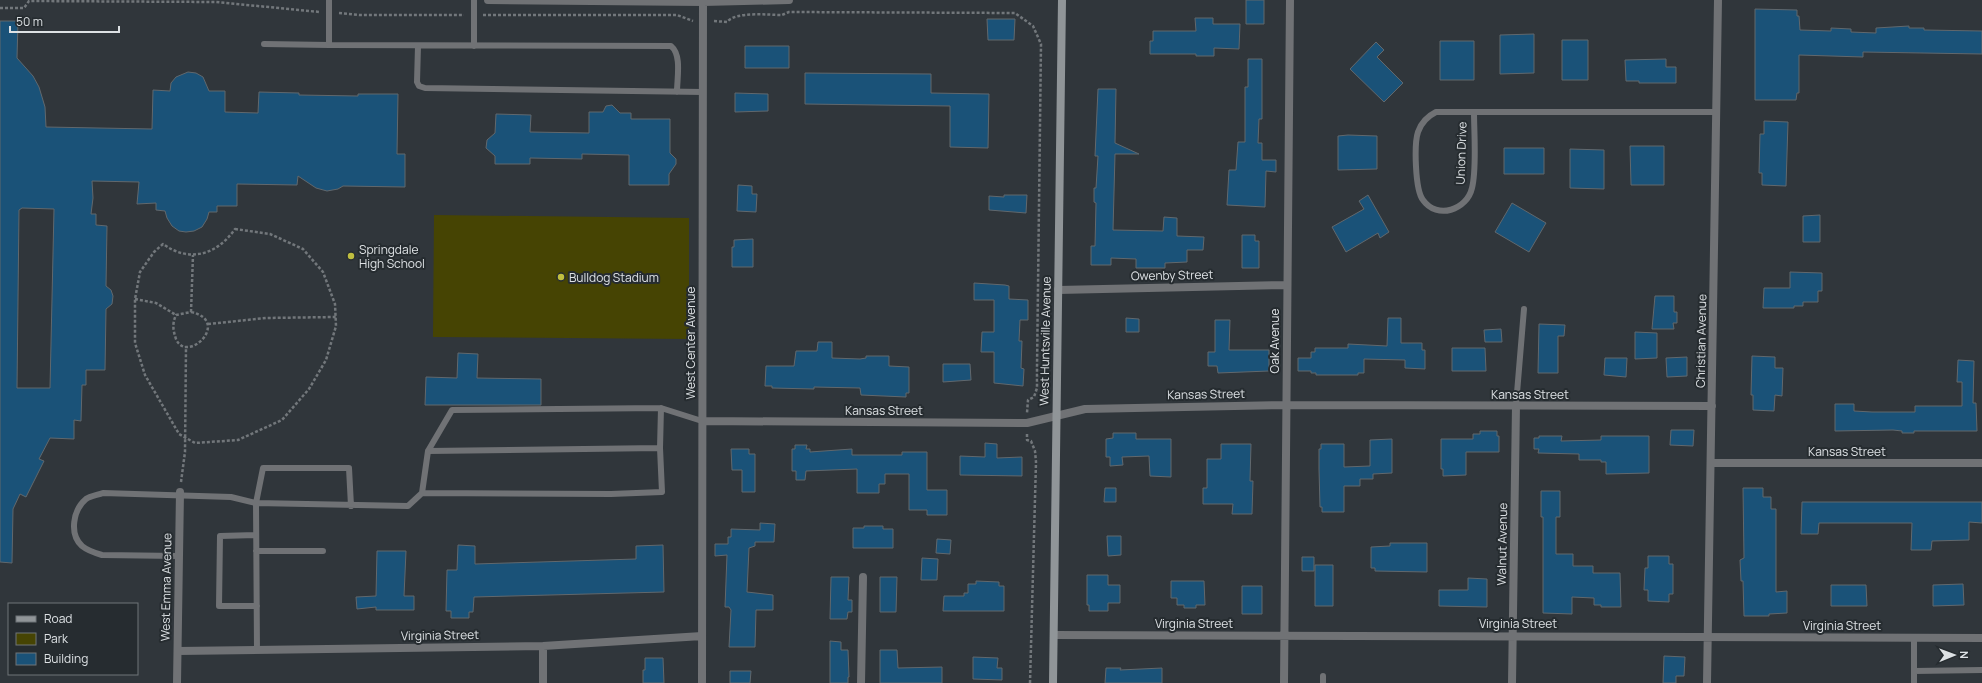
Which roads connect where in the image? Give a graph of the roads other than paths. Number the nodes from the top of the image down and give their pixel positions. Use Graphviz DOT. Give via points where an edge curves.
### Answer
graph roads {
  1 [pos="330,0"];
  2 [pos="474,0"];
  3 [pos="488,0"];
  4 [pos="790,0"];
  5 [pos="1062,0"];
  6 [pos="1290,0"];
  7 [pos="1718,0"];
  8 [pos="703,2"];
  9 [pos="264,44"];
  10 [pos="329,45"];
  11 [pos="418,46"];
  12 [pos="474,46"];
  13 [pos="677,92"];
  14 [pos="703,92"];
  15 [pos="1474,112"];
  16 [pos="1716,112"];
  17 [pos="1286,285"];
  18 [pos="1058,290"];
  19 [pos="1524,309"];
  20 [pos="1286,405"];
  21 [pos="1516,406"];
  22 [pos="1712,406"];
  23 [pos="661,408"];
  24 [pos="1056,416"];
  25 [pos="702,421"];
  26 [pos="660,448"];
  27 [pos="428,451"];
  28 [pos="1712,463"];
  29 [pos="1982,463"];
  30 [pos="180,493"];
  31 [pos="422,494"];
  32 [pos="256,503"];
  33 [pos="352,506"];
  34 [pos="256,535"];
  35 [pos="256,551"];
  36 [pos="323,551"];
  37 [pos="179,556"];
  38 [pos="863,578"];
  39 [pos="257,606"];
  40 [pos="1284,634"];
  41 [pos="1054,635"];
  42 [pos="1512,635"];
  43 [pos="702,636"];
  44 [pos="1709,636"];
  45 [pos="1914,637"];
  46 [pos="1982,638"];
  47 [pos="543,646"];
  48 [pos="257,650"];
  49 [pos="178,651"];
  50 [pos="1982,670"];
  51 [pos="1914,671"];
  52 [pos="177,683"];
  53 [pos="542,683"];
  54 [pos="702,683"];
  55 [pos="861,683"];
  56 [pos="1053,683"];
  57 [pos="1284,683"];
  58 [pos="1512,683"];
  59 [pos="1708,683"];
  60 [pos="1914,683"];
  1 -- 10 [label="lane"];
  2 -- 12 [label="lane"];
  3 -- 8 [label="street"];
  4 -- 8 [label="street"];
  5 -- 18 [label="main road, West Huntsville Avenue"];
  6 -- 17 [label="street, Oak Avenue"];
  7 -- 16 [label="street, Christian Avenue"];
  8 -- 14 [label="street, West Center Avenue"];
  9 -- 10 [label="lane"];
  10 -- 11 [label="lane"];
  11 -- 12 [label="lane"];
  11 -- 13 [label="lane" via="416,78 420,86 425,88"];
  12 -- 13 [label="lane" via="671,46 677,56"];
  13 -- 14 [label="lane"];
  14 -- 25 [label="street, West Center Avenue"];
  15 -- 15 [label="lane, Union Drive" via="1436,112 1426,120 1418,132 1416,184 1427,205 1436,209 1452,210 1460,207 1470,196 1473,180"];
  15 -- 16 [label="lane, Union Drive"];
  16 -- 22 [label="street, Christian Avenue"];
  17 -- 18 [label="street, Owenby Street"];
  17 -- 20 [label="street, Oak Avenue"];
  18 -- 24 [label="main road, West Huntsville Avenue"];
  19 -- 21 [label="lane"];
  20 -- 21 [label="street, Kansas Street"];
  20 -- 24 [label="street, Kansas Street" via="1086,409"];
  20 -- 40 [label="street, Oak Avenue"];
  21 -- 22 [label="street, Kansas Street"];
  21 -- 42 [label="street, Walnut Avenue"];
  22 -- 28 [label="street, Christian Avenue"];
  23 -- 25 [label="lane"];
  23 -- 26 [label="lane"];
  23 -- 27 [label="lane" via="452,410"];
  24 -- 25 [label="street, Kansas Street" via="1027,423"];
  24 -- 41 [label="main road, West Huntsville Avenue"];
  25 -- 43 [label="street, West Center Avenue"];
  26 -- 27 [label="lane"];
  26 -- 31 [label="lane" via="662,492"];
  27 -- 31 [label="lane"];
  28 -- 29 [label="street, Kansas Street"];
  28 -- 44 [label="street, Christian Avenue"];
  30 -- 32 [label="lane" via="231,497"];
  30 -- 37 [label="street, West Emma Avenue"];
  30 -- 37 [label="lane" via="103,493 87,498 76,509 73,528 81,546 102,555"];
  31 -- 33 [label="lane" via="408,506"];
  32 -- 33 [label="lane"];
  32 -- 33 [label="lane" via="263,468 349,468"];
  32 -- 34 [label="lane"];
  34 -- 35 [label="lane"];
  34 -- 39 [label="lane" via="220,536 219,606"];
  35 -- 36 [label="lane"];
  35 -- 39 [label="lane"];
  37 -- 49 [label="street, West Emma Avenue"];
  38 -- 55 [label="street"];
  39 -- 48 [label="lane"];
  40 -- 41 [label="street, Virginia Street"];
  40 -- 42 [label="street, Virginia Street"];
  40 -- 57 [label="street, Oak Avenue"];
  41 -- 56 [label="main road, West Huntsville Avenue"];
  42 -- 44 [label="street, Virginia Street"];
  42 -- 58 [label="street, Walnut Avenue"];
  43 -- 47 [label="street, Virginia Street"];
  43 -- 54 [label="street, West Center Avenue"];
  44 -- 45 [label="street, Virginia Street"];
  44 -- 59 [label="street, Christian Avenue"];
  45 -- 46 [label="street, Virginia Street"];
  45 -- 51 [label="lane"];
  47 -- 48 [label="street, Virginia Street"];
  47 -- 53 [label="street"];
  48 -- 49 [label="street, Virginia Street"];
  49 -- 52 [label="street, West Emma Avenue"];
  50 -- 51 [label="lane"];
  51 -- 60 [label="lane"];
}
